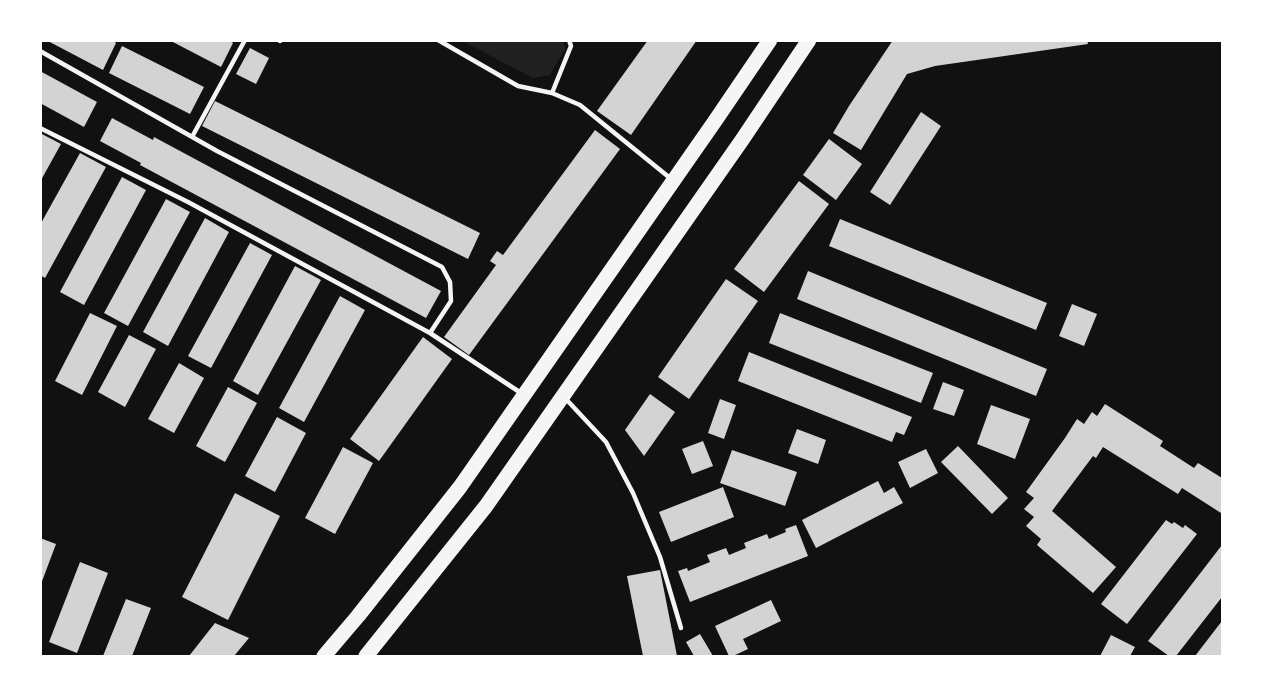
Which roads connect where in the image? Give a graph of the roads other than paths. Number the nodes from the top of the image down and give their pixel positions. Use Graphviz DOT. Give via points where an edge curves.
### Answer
graph roads {
  1 [pos="245,40"];
  2 [pos="438,40"];
  3 [pos="569,40"];
  4 [pos="770,40"];
  5 [pos="809,40"];
  6 [pos="40,51"];
  7 [pos="552,93"];
  8 [pos="40,128"];
  9 [pos="192,137"];
  10 [pos="673,181"];
  11 [pos="430,333"];
  12 [pos="524,396"];
  13 [pos="563,396"];
  14 [pos="681,628"];
  15 [pos="324,657"];
  16 [pos="366,657"];
  1 -- 9 [label="lane"];
  2 -- 7 [label="lane" via="518,86"];
  3 -- 7 [label="lane" via="571,46"];
  4 -- 10 [label="highway"];
  5 -- 13 [label="highway"];
  6 -- 9 [label="lane"];
  7 -- 10 [label="lane" via="580,105"];
  8 -- 11 [label="lane" via="188,202"];
  9 -- 11 [label="lane" via="442,267 450,282 452,301"];
  10 -- 12 [label="highway"];
  11 -- 12 [label="lane"];
  12 -- 15 [label="highway" via="460,487"];
  13 -- 14 [label="lane" via="606,442 633,493 660,557"];
  13 -- 16 [label="highway" via="486,507"];
}
